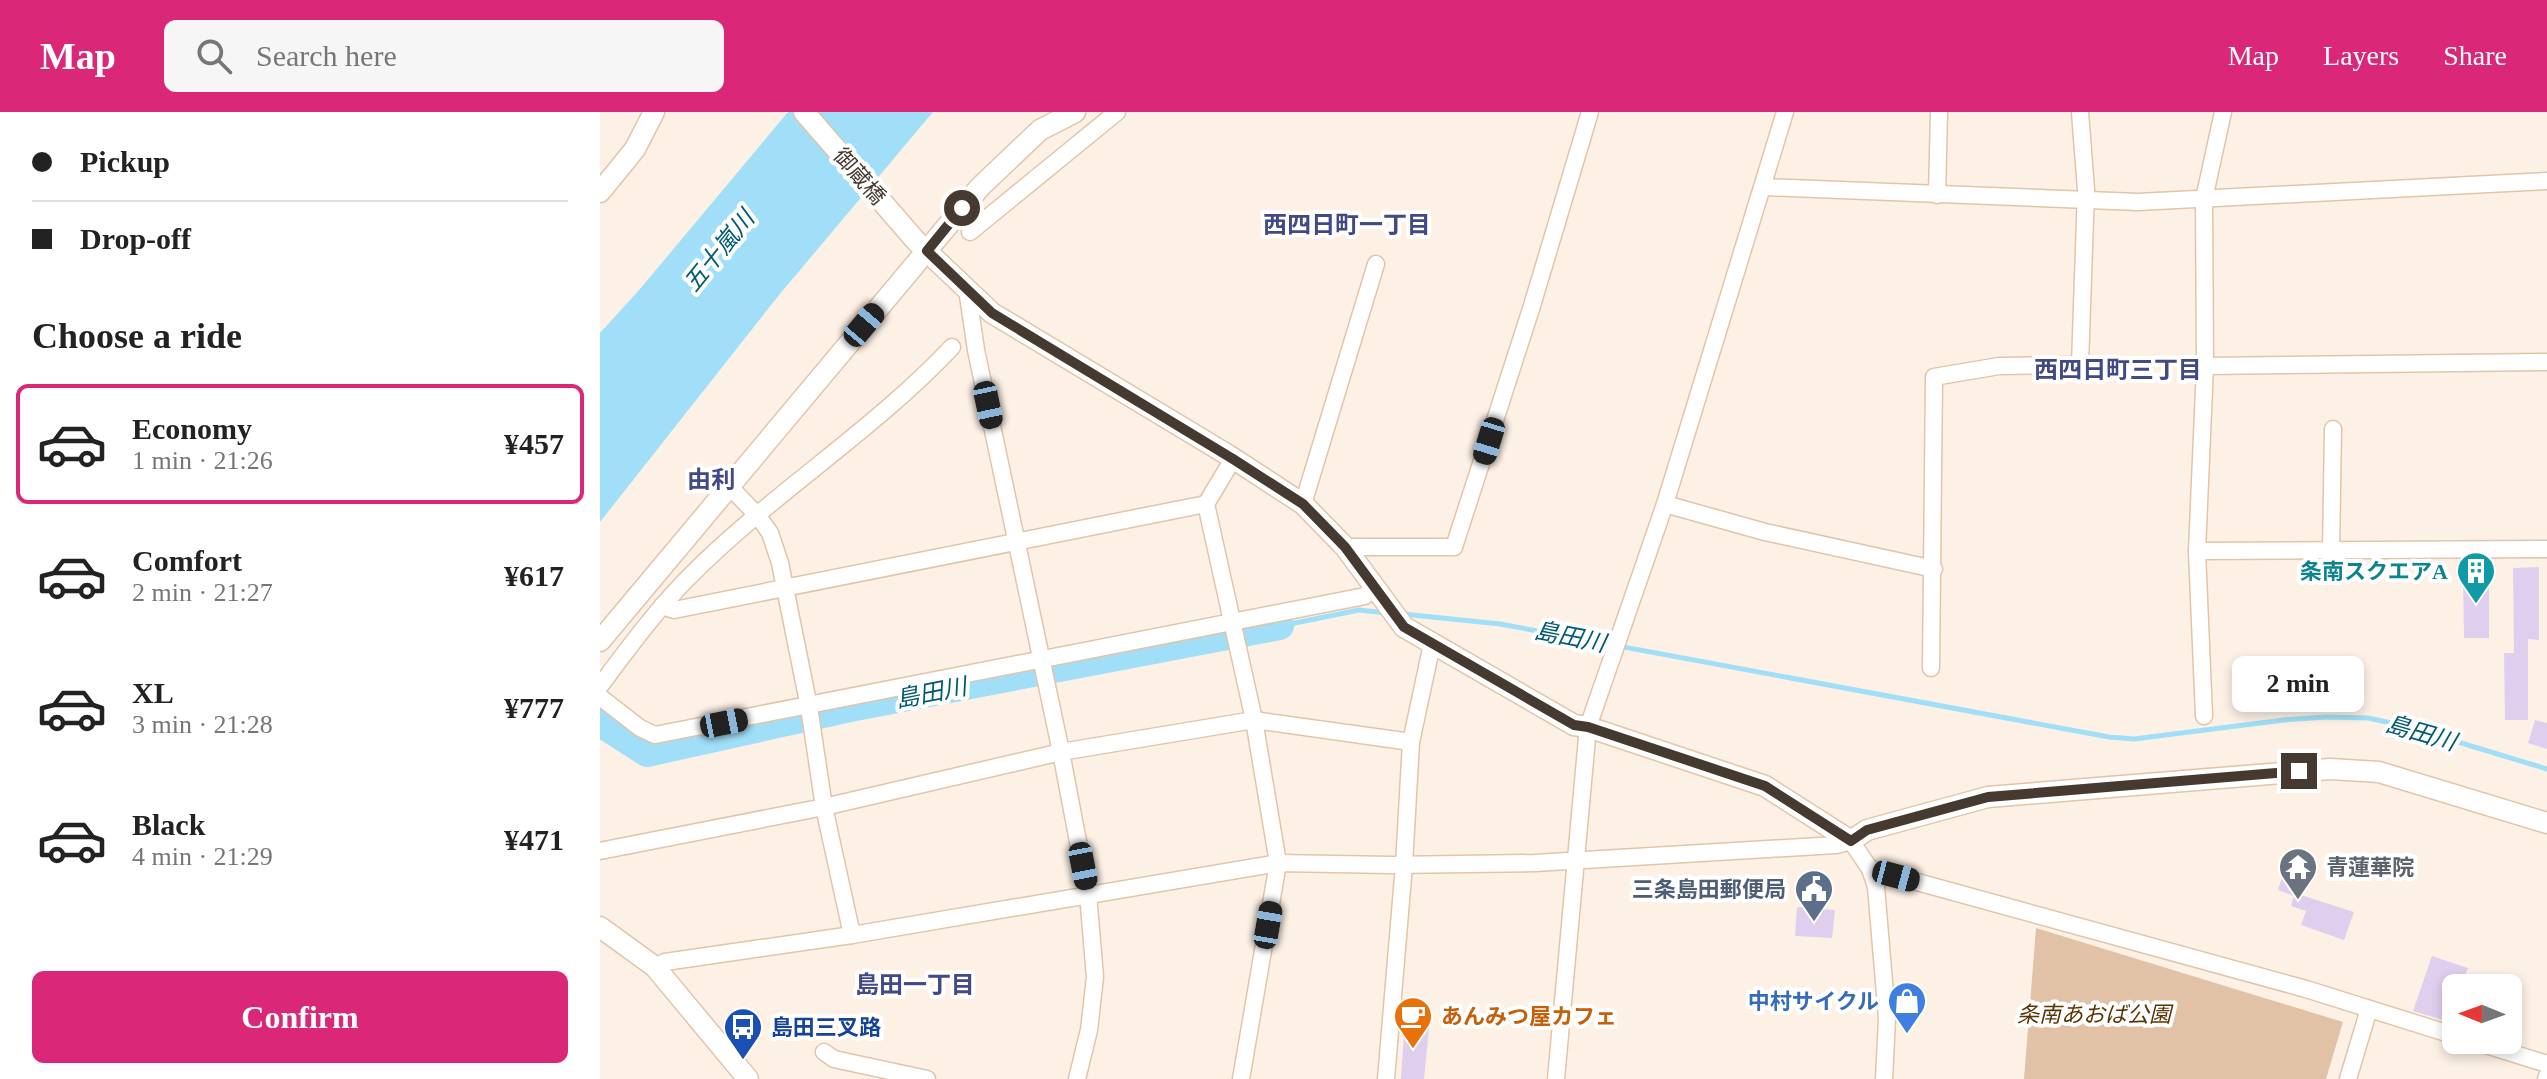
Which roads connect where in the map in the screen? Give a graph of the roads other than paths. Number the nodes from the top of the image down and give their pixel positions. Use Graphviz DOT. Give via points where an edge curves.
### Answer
graph roads {
  1 [pos="654,112"];
  2 [pos="804,112"];
  3 [pos="1075,112"];
  4 [pos="1117,112"];
  5 [pos="1590,112"];
  6 [pos="1785,112"];
  7 [pos="1939,112"];
  8 [pos="2080,112"];
  9 [pos="2223,112"];
  10 [pos="2547,181"];
  11 [pos="1764,187"];
  12 [pos="600,192"];
  13 [pos="1937,195"];
  14 [pos="2204,199"];
  15 [pos="2084,201"];
  16 [pos="970,232"];
  17 [pos="922,246"];
  18 [pos="1376,264"];
  19 [pos="967,289"];
  20 [pos="952,347"];
  21 [pos="2547,362"];
  22 [pos="2205,366"];
  23 [pos="2333,429"];
  24 [pos="1233,459"];
  25 [pos="729,486"];
  26 [pos="1206,504"];
  27 [pos="1303,504"];
  28 [pos="1665,504"];
  29 [pos="758,516"];
  30 [pos="1017,542"];
  31 [pos="1345,547"];
  32 [pos="2547,549"];
  33 [pos="2197,551"];
  34 [pos="2331,551"];
  35 [pos="1934,569"];
  36 [pos="787,586"];
  37 [pos="1374,586"];
  38 [pos="662,606"];
  39 [pos="1231,623"];
  40 [pos="600,641"];
  41 [pos="1432,644"];
  42 [pos="1042,662"];
  43 [pos="1931,668"];
  44 [pos="600,686"];
  45 [pos="600,697"];
  46 [pos="809,707"];
  47 [pos="2204,716"];
  48 [pos="1254,720"];
  49 [pos="1588,727"];
  50 [pos="1411,742"];
  51 [pos="1061,752"];
  52 [pos="824,807"];
  53 [pos="2547,823"];
  54 [pos="1851,841"];
  55 [pos="600,851"];
  56 [pos="1576,861"];
  57 [pos="1278,863"];
  58 [pos="1404,865"];
  59 [pos="1870,869"];
  60 [pos="1088,894"];
  61 [pos="600,927"];
  62 [pos="852,935"];
  63 [pos="655,967"];
  64 [pos="2369,1009"];
  65 [pos="2442,1032"];
  66 [pos="824,1052"];
  67 [pos="2515,1054"];
  68 [pos="2547,1064"];
  69 [pos="748,1079"];
  70 [pos="927,1079"];
  71 [pos="1077,1079"];
  72 [pos="1241,1079"];
  73 [pos="1386,1079"];
  74 [pos="1556,1079"];
  75 [pos="1884,1079"];
  76 [pos="2348,1079"];
  1 -- 12 [label="street" via="635,149"];
  2 -- 17 [label="street, 御蔵橋"];
  3 -- 17 [label="street" via="1024,142"];
  4 -- 16 [label="street"];
  5 -- 31 [label="street" via="1454,547"];
  6 -- 11 [label="street"];
  7 -- 13 [label="street"];
  8 -- 15 [label="street"];
  9 -- 14 [label="street"];
  10 -- 14 [label="street"];
  11 -- 13 [label="street"];
  11 -- 28 [label="street"];
  13 -- 15 [label="street"];
  14 -- 15 [label="street"];
  14 -- 22 [label="street"];
  15 -- 35 [label="street" via="2080,365 1999,366 1934,377"];
  17 -- 19 [label="street, 御蔵橋"];
  17 -- 25 [label="street"];
  18 -- 27 [label="street"];
  19 -- 24 [label="street, 御蔵橋" via="992,313"];
  19 -- 30 [label="street"];
  20 -- 29 [label="street" via="915,386"];
  21 -- 22 [label="street"];
  22 -- 33 [label="street"];
  23 -- 34 [label="street"];
  24 -- 26 [label="street"];
  24 -- 27 [label="street, 御蔵橋"];
  25 -- 29 [label="street"];
  25 -- 40 [label="street"];
  26 -- 30 [label="street"];
  26 -- 39 [label="street"];
  27 -- 31 [label="street, 御蔵橋"];
  28 -- 35 [label="street"];
  28 -- 49 [label="street"];
  29 -- 36 [label="street" via="770,533"];
  29 -- 38 [label="street"];
  30 -- 36 [label="street"];
  30 -- 42 [label="street"];
  31 -- 37 [label="street, 御蔵橋"];
  32 -- 34 [label="street"];
  33 -- 34 [label="street"];
  33 -- 47 [label="street"];
  35 -- 43 [label="street"];
  36 -- 38 [label="street" via="674,610"];
  36 -- 46 [label="street"];
  37 -- 39 [label="street" via="1365,596"];
  37 -- 41 [label="street, 御蔵橋" via="1404,627"];
  38 -- 44 [label="street"];
  39 -- 42 [label="street"];
  39 -- 48 [label="street"];
  41 -- 49 [label="street, 御蔵橋" via="1574,725"];
  41 -- 50 [label="street"];
  42 -- 46 [label="street"];
  42 -- 51 [label="street"];
  45 -- 46 [label="street" via="655,735"];
  46 -- 52 [label="street"];
  48 -- 50 [label="street"];
  48 -- 51 [label="street"];
  48 -- 57 [label="street"];
  49 -- 54 [label="street, 御蔵橋" via="1765,786"];
  49 -- 56 [label="street"];
  50 -- 58 [label="street"];
  51 -- 52 [label="street"];
  51 -- 60 [label="street"];
  52 -- 55 [label="street"];
  52 -- 62 [label="street"];
  53 -- 54 [label="street" via="2379,772 2330,769 1988,797 1867,830"];
  54 -- 56 [label="street"];
  54 -- 59 [label="street"];
  56 -- 58 [label="street"];
  56 -- 74 [label="street"];
  57 -- 58 [label="street"];
  57 -- 60 [label="street"];
  57 -- 72 [label="street"];
  58 -- 73 [label="street"];
  59 -- 64 [label="street"];
  59 -- 75 [label="street" via="1887,1018"];
  60 -- 62 [label="street"];
  60 -- 71 [label="street" via="1095,977"];
  61 -- 63 [label="street"];
  62 -- 63 [label="street"];
  63 -- 69 [label="street"];
  64 -- 65 [label="street"];
  64 -- 76 [label="street"];
  66 -- 70 [label="street" via="834,1059"];
  67 -- 68 [label="street"];
}
